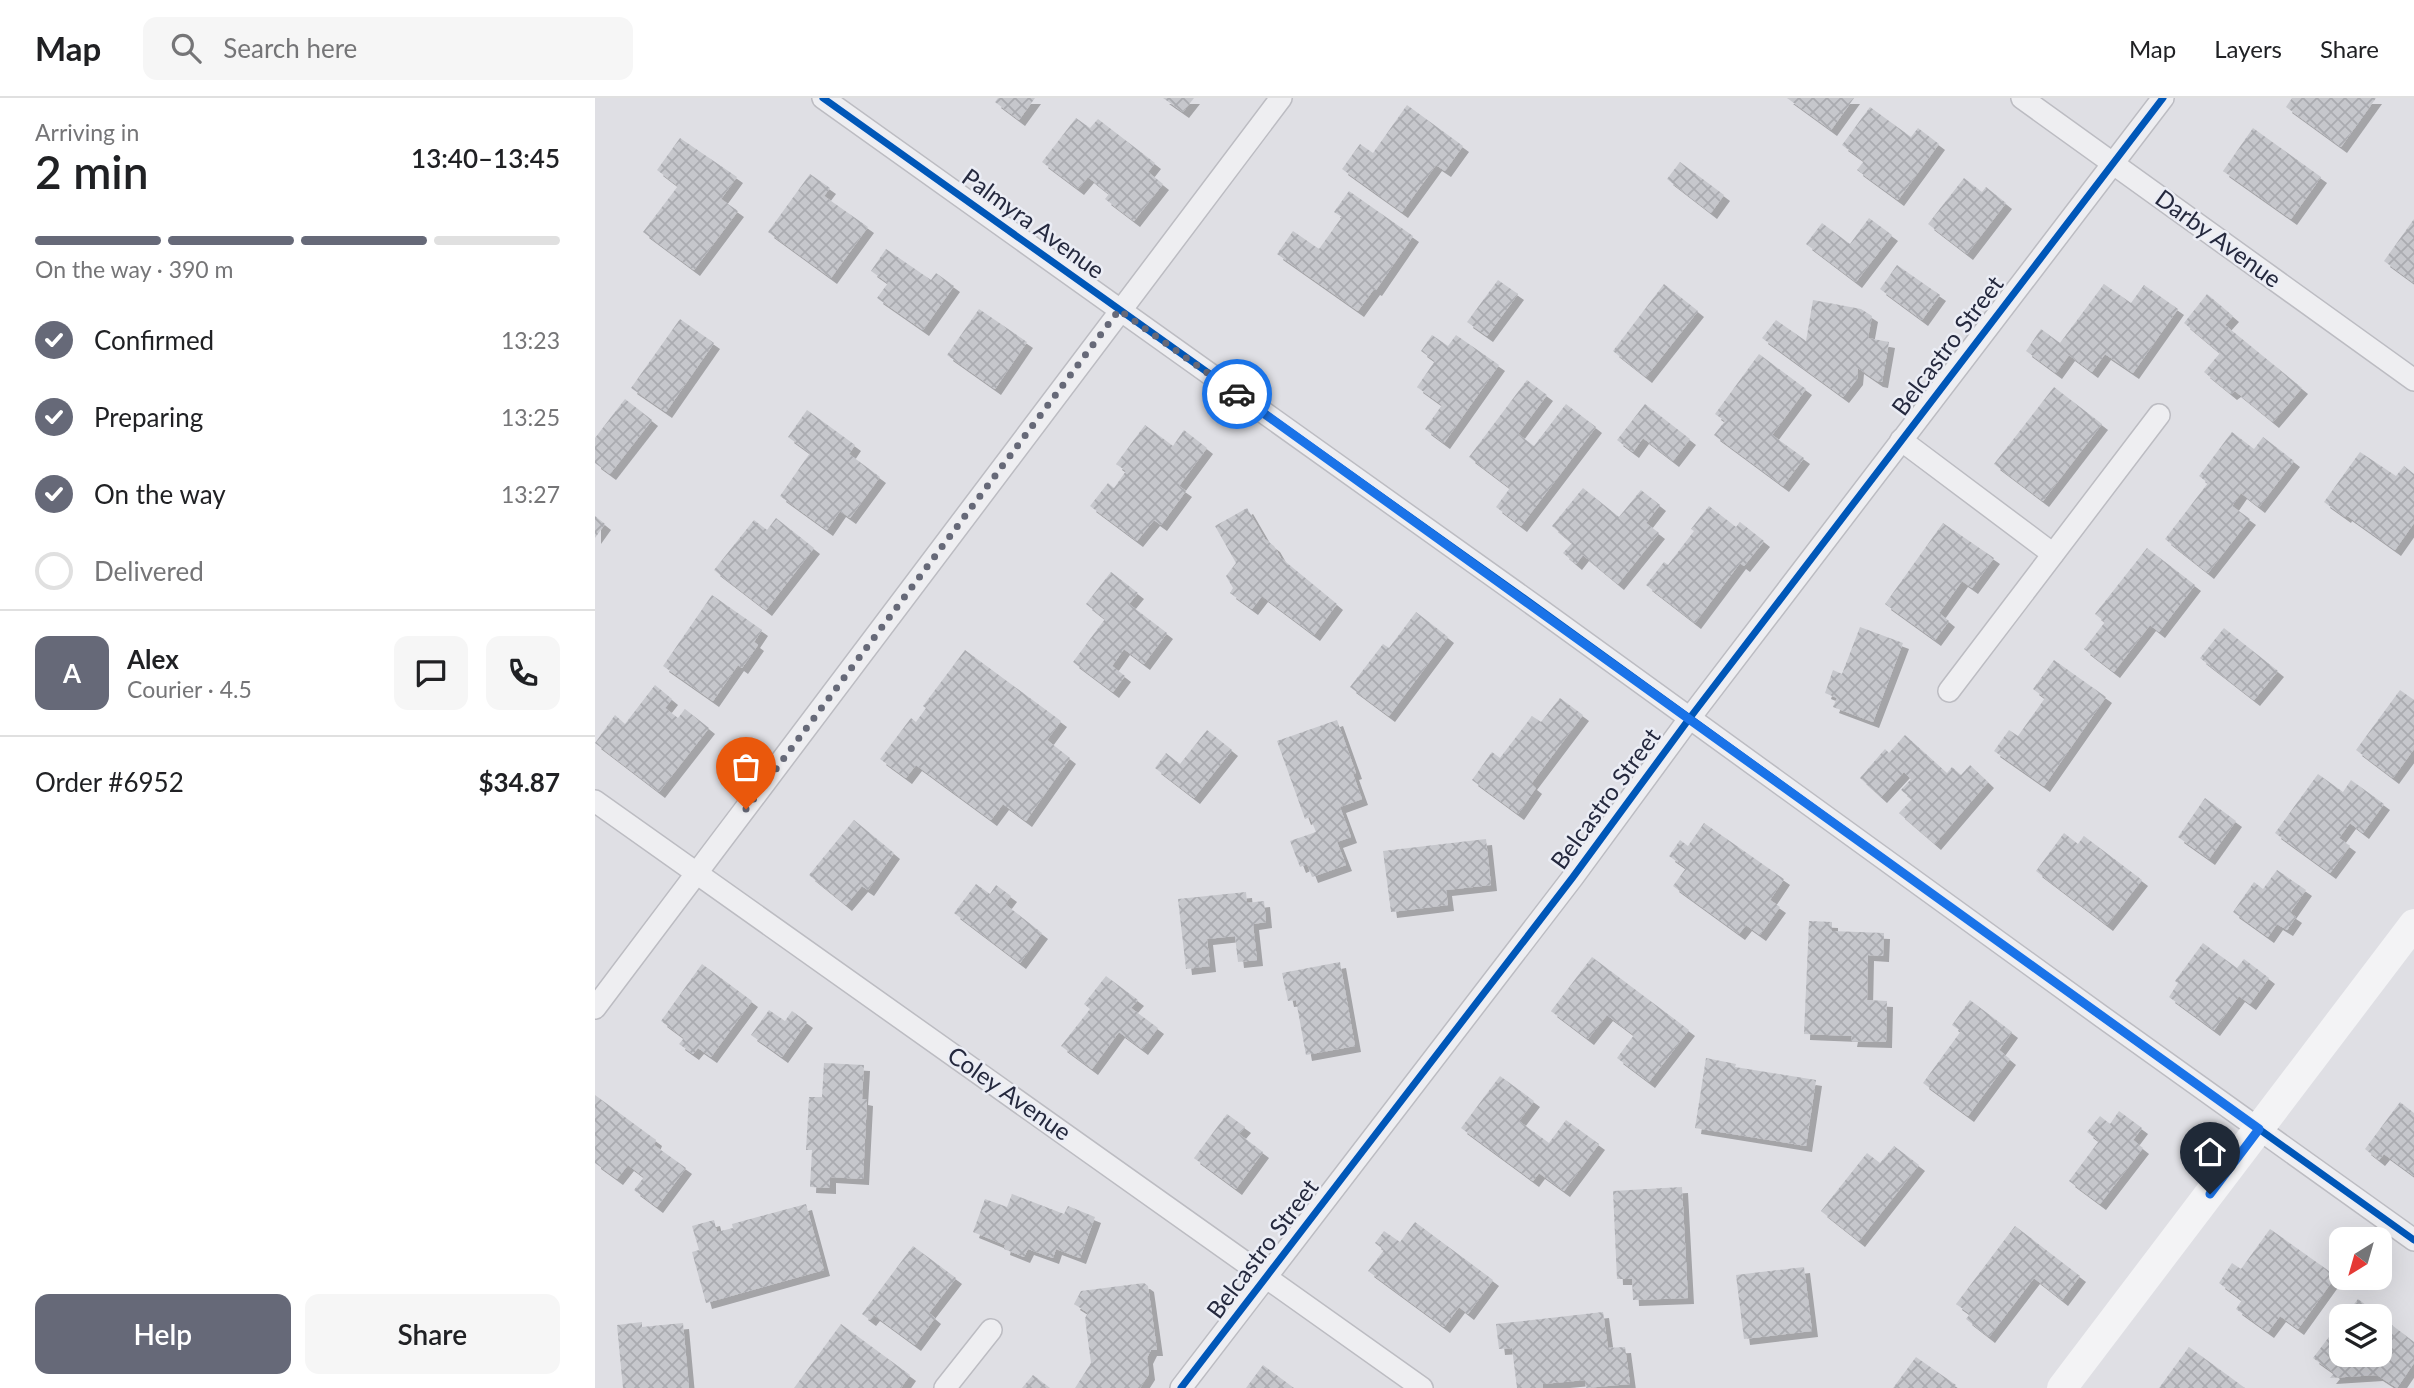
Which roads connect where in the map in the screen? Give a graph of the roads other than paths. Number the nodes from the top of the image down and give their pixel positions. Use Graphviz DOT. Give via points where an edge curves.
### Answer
graph roads {
  1 [pos="823,98"];
  2 [pos="1281,98"];
  3 [pos="2022,98"];
  4 [pos="2163,98"];
  5 [pos="2112,163"];
  6 [pos="1119,310"];
  7 [pos="2414,380"];
  8 [pos="2159,415"];
  9 [pos="1901,440"];
  10 [pos="2053,554"];
  11 [pos="1949,691"];
  12 [pos="1689,719"];
  13 [pos="595,801"];
  14 [pos="697,874"];
  15 [pos="2414,924"];
  16 [pos="595,1008"];
  17 [pos="2259,1129"];
  18 [pos="2414,1240"];
  19 [pos="1266,1276"];
  20 [pos="991,1329"];
  21 [pos="945,1388"];
  22 [pos="1181,1388"];
  23 [pos="1422,1388"];
  24 [pos="2062,1388"];
  1 -- 6 [label="street, Palmyra Avenue"];
  2 -- 6 [label="street"];
  3 -- 5 [label="street, Darby Avenue"];
  4 -- 5 [label="street, Belcastro Street"];
  5 -- 7 [label="street, Darby Avenue"];
  5 -- 9 [label="street, Belcastro Street"];
  6 -- 12 [label="street, Palmyra Avenue"];
  6 -- 14 [label="street"];
  8 -- 10 [label="street"];
  9 -- 10 [label="street"];
  9 -- 12 [label="street, Belcastro Street"];
  10 -- 11 [label="street"];
  12 -- 17 [label="street, Palmyra Avenue"];
  12 -- 19 [label="street, Belcastro Street"];
  13 -- 14 [label="street, Coley Avenue"];
  14 -- 16 [label="street"];
  14 -- 19 [label="street, Coley Avenue"];
  15 -- 17 [label="street"];
  17 -- 18 [label="street, Palmyra Avenue"];
  17 -- 24 [label="street"];
  19 -- 22 [label="street, Belcastro Street"];
  19 -- 23 [label="street, Coley Avenue"];
  20 -- 21 [label="street"];
}
